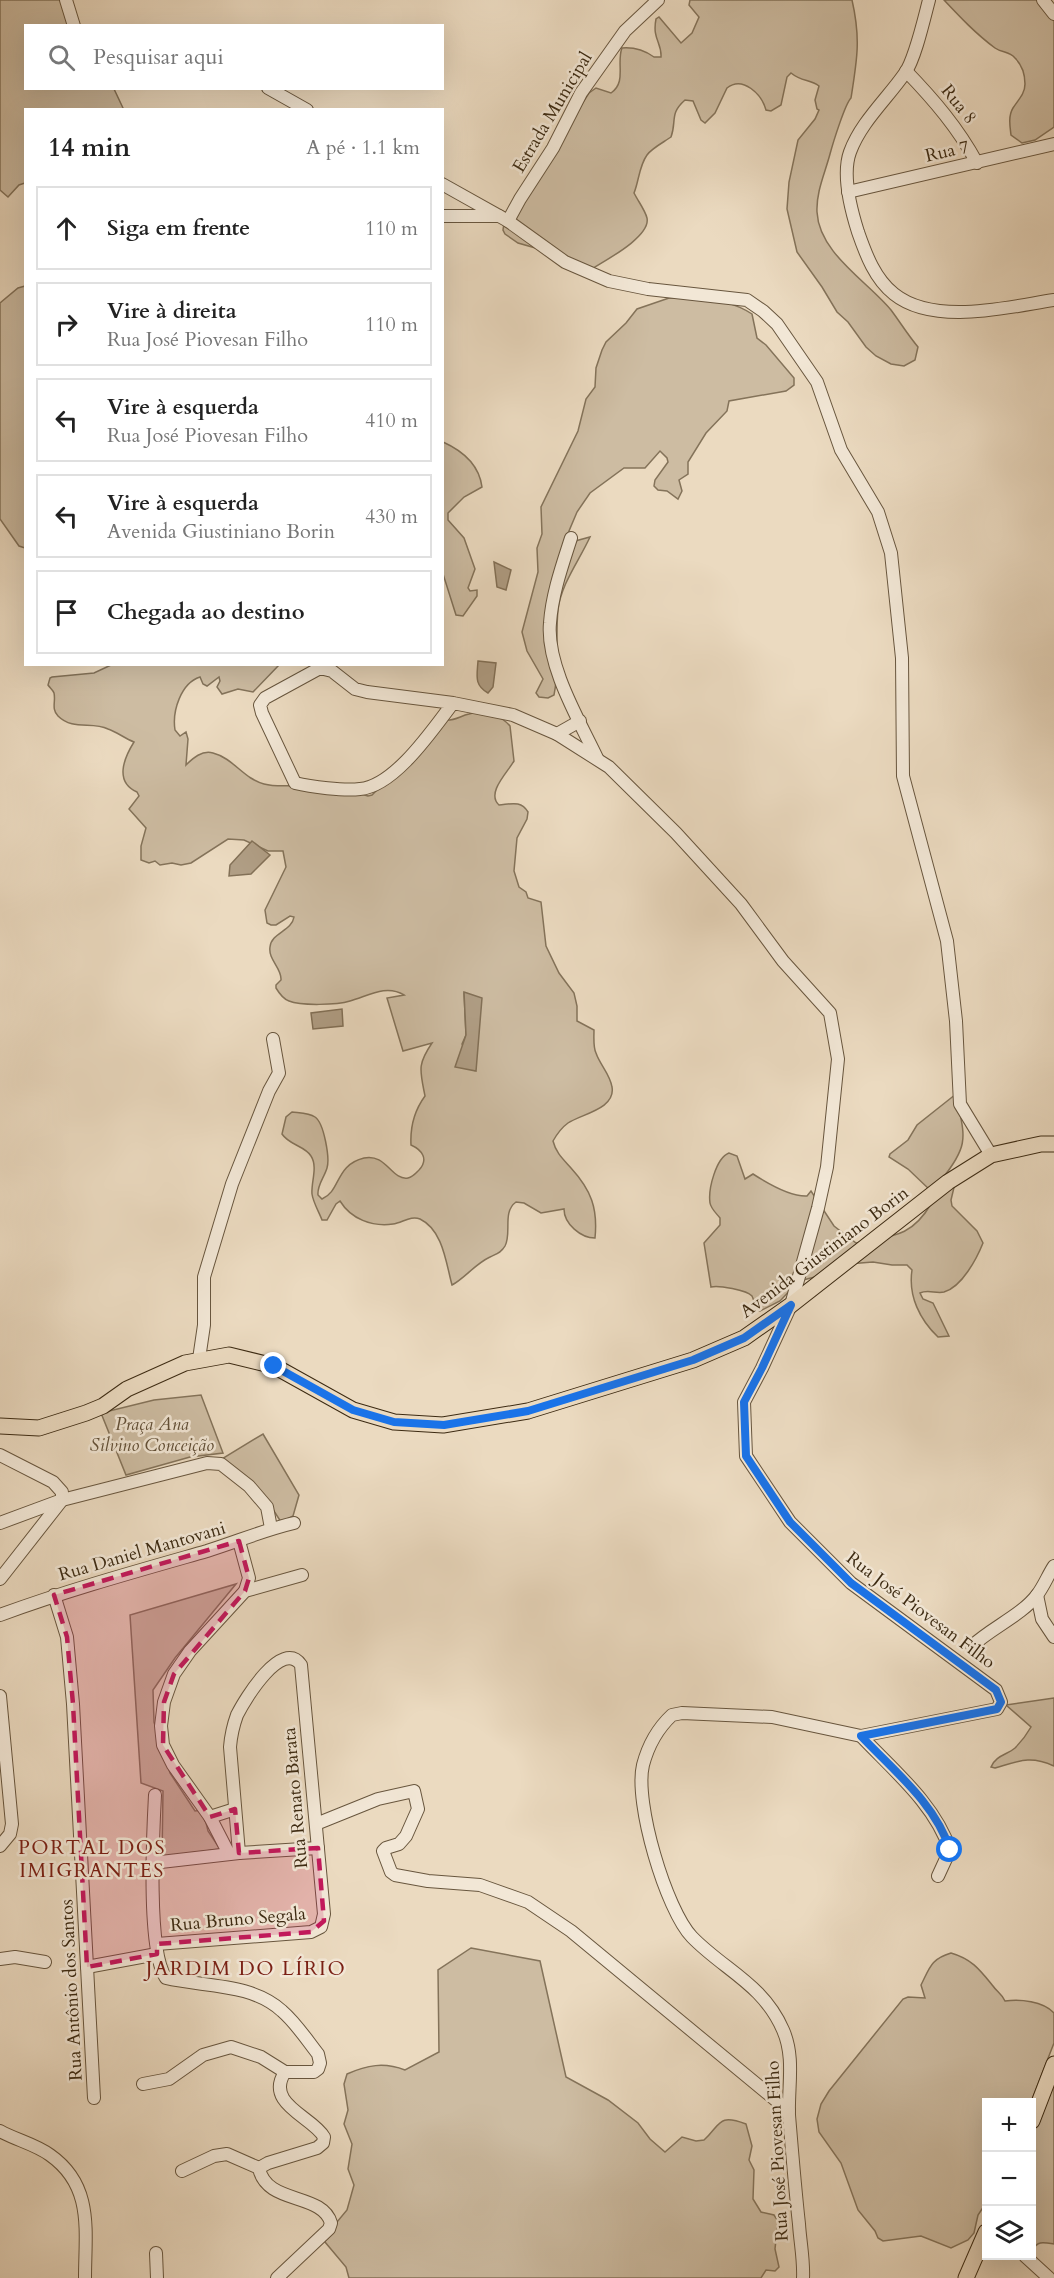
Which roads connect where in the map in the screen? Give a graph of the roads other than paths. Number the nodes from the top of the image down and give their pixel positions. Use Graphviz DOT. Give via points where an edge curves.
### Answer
graph roads {
  1 [pos="66,0"];
  2 [pos="657,0"];
  3 [pos="929,0"];
  4 [pos="1043,0"];
  5 [pos="1054,14"];
  6 [pos="73,24"];
  7 [pos="906,71"];
  8 [pos="272,90"];
  9 [pos="303,108"];
  10 [pos="1054,144"];
  11 [pos="977,163"];
  12 [pos="444,185"];
  13 [pos="848,192"];
  14 [pos="462,194"];
  15 [pos="446,215"];
  16 [pos="504,219"];
  17 [pos="1054,300"];
  18 [pos="571,538"];
  19 [pos="453,703"];
  20 [pos="580,721"];
  21 [pos="557,734"];
  22 [pos="597,759"];
  23 [pos="273,1039"];
  24 [pos="1054,1144"];
  25 [pos="991,1155"];
  26 [pos="791,1305"];
  27 [pos="199,1359"];
  28 [pos="0,1426"];
  29 [pos="0,1455"];
  30 [pos="62,1500"];
  31 [pos="0,1523"];
  32 [pos="294,1524"];
  33 [pos="271,1528"];
  34 [pos="239,1541"];
  35 [pos="1054,1566"];
  36 [pos="302,1575"];
  37 [pos="0,1579"];
  38 [pos="245,1592"];
  39 [pos="54,1595"];
  40 [pos="1037,1595"];
  41 [pos="1021,1609"];
  42 [pos="0,1614"];
  43 [pos="1042,1619"];
  44 [pos="1054,1636"];
  45 [pos="972,1646"];
  46 [pos="0,1696"];
  47 [pos="861,1736"];
  48 [pos="155,1795"];
  49 [pos="235,1809"];
  50 [pos="210,1817"];
  51 [pos="316,1824"];
  52 [pos="0,1846"];
  53 [pos="318,1848"];
  54 [pos="234,1853"];
  55 [pos="152,1863"];
  56 [pos="938,1876"];
  57 [pos="321,1927"];
  58 [pos="157,1949"];
  59 [pos="0,1959"];
  60 [pos="45,1962"];
  61 [pos="87,1967"];
  62 [pos="1054,2064"];
  63 [pos="285,2072"];
  64 [pos="143,2084"];
  65 [pos="94,2098"];
  66 [pos="789,2111"];
  67 [pos="1036,2111"];
  68 [pos="0,2131"];
  69 [pos="259,2168"];
  70 [pos="182,2170"];
  71 [pos="982,2243"];
  72 [pos="156,2253"];
  73 [pos="1029,2260"];
  74 [pos="85,2278"];
  75 [pos="157,2278"];
  76 [pos="277,2278"];
  77 [pos="803,2278"];
  78 [pos="966,2278"];
  79 [pos="1049,2278"];
  1 -- 6 [label="street"];
  2 -- 16 [label="street, Estrada Municipal" via="625,31 581,93 553,148"];
  3 -- 7 [label="street"];
  4 -- 5 [label="street"];
  7 -- 11 [label="street, Rua 8" via="956,128"];
  7 -- 13 [label="street" via="855,140 849,154"];
  8 -- 9 [label="street"];
  10 -- 11 [label="street, Rua 7"];
  11 -- 13 [label="street, Rua 7"];
  12 -- 14 [label="street"];
  13 -- 17 [label="street" via="866,255 877,276 894,295 938,312"];
  14 -- 15 [label="street"];
  14 -- 16 [label="street"];
  15 -- 16 [label="street"];
  16 -- 25 [label="street" via="565,262 609,281 648,290 747,300 777,324 817,382 842,450 878,512 891,553 902,658 903,776 947,941 960,1104"];
  18 -- 20 [label="street" via="555,589 549,626 555,667"];
  19 -- 19 [label="street" via="355,689 332,671 320,668 265,698 260,705 295,783 360,789 382,780 403,763"];
  19 -- 21 [label="street" via="513,715"];
  20 -- 21 [label="street"];
  20 -- 22 [label="street"];
  21 -- 22 [label="street"];
  22 -- 26 [label="street" via="609,766 676,833 830,1012 838,1059 827,1167"];
  23 -- 27 [label="street" via="279,1073 232,1184 204,1277"];
  24 -- 25 [label="main road, Avenida Giustiniano Borin"];
  25 -- 26 [label="main road, Avenida Giustiniano Borin" via="948,1182"];
  26 -- 27 [label="main road, Avenida Giustiniano Borin" via="744,1338 693,1360 528,1411 444,1425 394,1422 353,1410 274,1366 230,1355"];
  26 -- 47 [label="street, Rua José Piovesan Filho" via="744,1402 746,1456 790,1522 851,1583 996,1690 1001,1702 997,1709"];
  27 -- 28 [label="main road, Avenida Giustiniano Borin" via="127,1389 104,1406 86,1413 39,1428"];
  29 -- 30 [label="street" via="53,1482 62,1492"];
  30 -- 31 [label="street"];
  30 -- 33 [label="street" via="207,1463 221,1464 267,1506"];
  30 -- 37 [label="street"];
  32 -- 33 [label="street, Rua Daniel Mantovani"];
  33 -- 34 [label="street, Rua Daniel Mantovani"];
  34 -- 38 [label="street" via="249,1578"];
  34 -- 39 [label="street, Rua Daniel Mantovani"];
  35 -- 40 [label="street"];
  36 -- 38 [label="street"];
  38 -- 50 [label="street" via="190,1652 174,1674 164,1702 163,1745"];
  39 -- 42 [label="street, Rua Daniel Mantovani"];
  39 -- 61 [label="street, Rua Antônio dos Santos" via="67,1636"];
  40 -- 41 [label="street"];
  40 -- 43 [label="street"];
  41 -- 43 [label="street"];
  41 -- 45 [label="street"];
  43 -- 44 [label="street"];
  46 -- 52 [label="street" via="12,1824 10,1834"];
  47 -- 56 [label="street" via="929,1808 950,1850"];
  47 -- 66 [label="street, Rua José Piovesan Filho" via="772,1717 682,1713 672,1715 652,1739 642,1767 647,1823 660,1874 675,1910 691,1936 761,1996 783,2031 790,2052"];
  48 -- 55 [label="street"];
  49 -- 50 [label="street"];
  49 -- 51 [label="street, Rua Renato Barata" via="231,1731 248,1695 275,1664 292,1658 301,1665"];
  49 -- 54 [label="street"];
  50 -- 54 [label="street"];
  51 -- 53 [label="street, Rua Renato Barata"];
  51 -- 66 [label="street" via="378,1799 414,1791 418,1809 406,1836 383,1853 395,1875 480,1885 528,1902 580,1938"];
  53 -- 54 [label="street"];
  53 -- 57 [label="street, Rua Renato Barata" via="324,1914"];
  54 -- 55 [label="street"];
  55 -- 58 [label="street"];
  57 -- 58 [label="street, Rua Bruno Segala" via="311,1932"];
  58 -- 61 [label="street, Rua Bruno Segala"];
  58 -- 63 [label="street" via="160,1969 166,1978 251,1994 282,2010 318,2054 320,2062 318,2069 308,2073"];
  59 -- 60 [label="street"];
  61 -- 65 [label="street, Rua Antônio dos Santos"];
  62 -- 67 [label="main road"];
  63 -- 64 [label="street" via="261,2057 231,2047 203,2055 169,2079"];
  63 -- 69 [label="street" via="281,2090 287,2104 316,2126 324,2137 323,2143"];
  66 -- 77 [label="street, Rua José Piovesan Filho"];
  68 -- 74 [label="street" via="51,2155 81,2192"];
  69 -- 70 [label="street" via="226,2154"];
  69 -- 76 [label="street" via="267,2184 324,2210 332,2223"];
  71 -- 78 [label="main road"];
  72 -- 75 [label="street"];
  73 -- 79 [label="street"];
}
